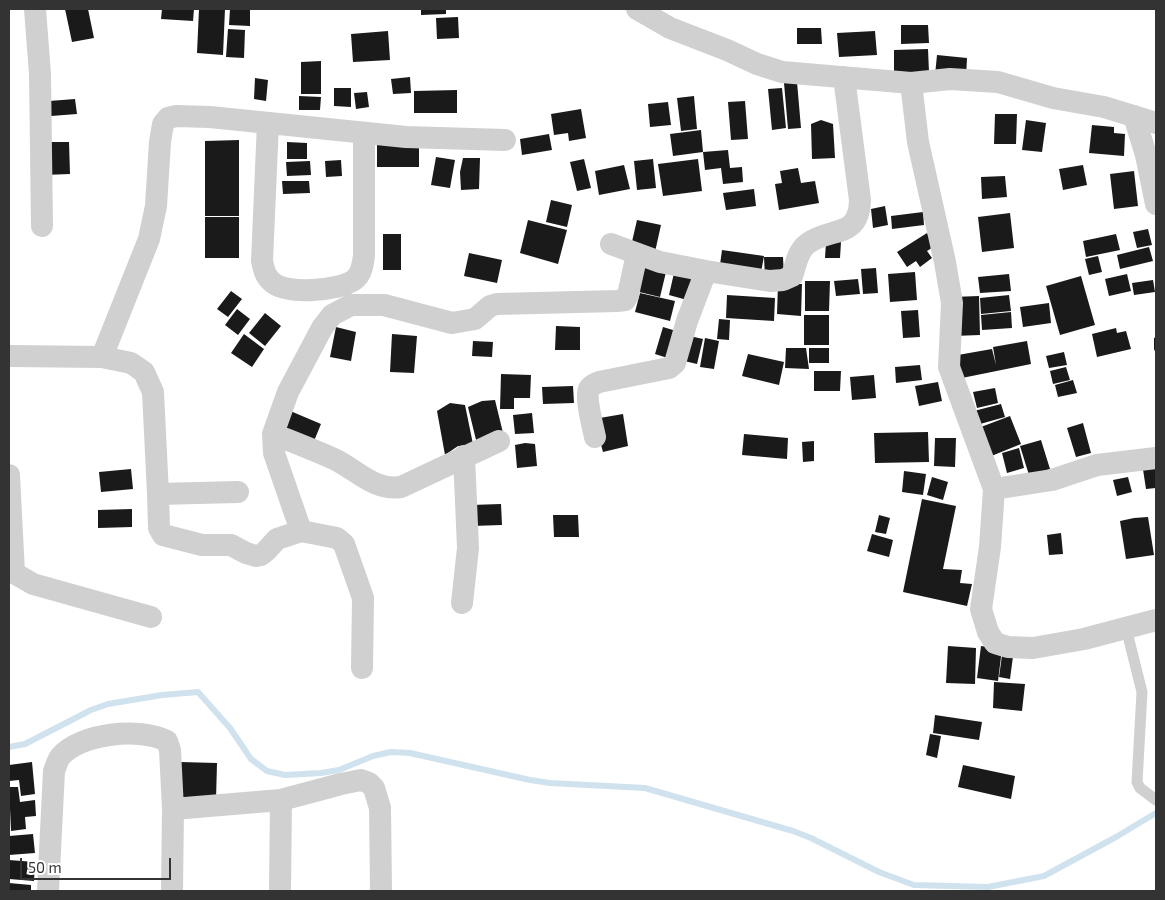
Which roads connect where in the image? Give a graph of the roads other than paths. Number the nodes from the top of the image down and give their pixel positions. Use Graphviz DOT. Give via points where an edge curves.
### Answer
graph roads {
  1 [pos="34,9"];
  2 [pos="637,9"];
  3 [pos="844,77"];
  4 [pos="911,83"];
  5 [pos="1134,116"];
  6 [pos="268,123"];
  7 [pos="1156,123"];
  8 [pos="364,133"];
  9 [pos="505,140"];
  10 [pos="1156,204"];
  11 [pos="42,226"];
  12 [pos="611,244"];
  13 [pos="637,254"];
  14 [pos="706,271"];
  15 [pos="9,356"];
  16 [pos="102,357"];
  17 [pos="273,434"];
  18 [pos="595,437"];
  19 [pos="499,441"];
  20 [pos="464,456"];
  21 [pos="1156,458"];
  22 [pos="9,474"];
  23 [pos="994,490"];
  24 [pos="238,492"];
  25 [pos="158,494"];
  26 [pos="302,531"];
  27 [pos="11,572"];
  28 [pos="462,603"];
  29 [pos="151,617"];
  30 [pos="1156,620"];
  31 [pos="1126,628"];
  32 [pos="362,668"];
  33 [pos="281,800"];
  34 [pos="1156,800"];
  35 [pos="173,809"];
  36 [pos="48,891"];
  37 [pos="172,891"];
  38 [pos="280,891"];
  39 [pos="381,891"];
  1 -- 11 [label="street" via="40,74"];
  2 -- 3 [label="street" via="670,28 757,64 782,72"];
  3 -- 4 [label="street"];
  3 -- 14 [label="street" via="860,200 859,214 854,222 843,230 806,244 798,254 792,276 783,280 770,281"];
  4 -- 5 [label="street" via="950,79 998,82"];
  4 -- 23 [label="street" via="918,142 946,262 952,303 949,367"];
  5 -- 7 [label="street"];
  5 -- 10 [label="street"];
  6 -- 8 [label="street"];
  6 -- 8 [label="street" via="262,261 265,274 273,284 286,288 332,289 356,279 363,268"];
  6 -- 16 [label="street" via="176,116 163,124 156,206 149,239"];
  8 -- 9 [label="street"];
  12 -- 13 [label="street"];
  13 -- 14 [label="street"];
  13 -- 17 [label="street" via="624,300 497,304 475,320 452,323 384,305 345,307 332,315 322,328 288,392"];
  14 -- 18 [label="street" via="675,363 669,368 599,382 590,387 589,403"];
  15 -- 16 [label="street"];
  16 -- 25 [label="street" via="131,363 144,372 153,392"];
  17 -- 20 [label="street" via="336,460 381,486 393,488"];
  17 -- 26 [label="street" via="274,453"];
  19 -- 20 [label="street"];
  20 -- 28 [label="street" via="468,548"];
  21 -- 23 [label="street" via="1098,465 1052,480"];
  22 -- 27 [label="street"];
  23 -- 31 [label="street" via="981,609 992,640 1008,647 1033,648"];
  24 -- 25 [label="street"];
  25 -- 26 [label="street" via="158,528 163,535 202,545 230,545 256,556 286,534"];
  26 -- 32 [label="street" via="337,538 344,544 363,598"];
  27 -- 29 [label="street" via="32,584"];
  30 -- 31 [label="street"];
  31 -- 34 [label="lane" via="1142,692 1137,782"];
  33 -- 35 [label="street"];
  33 -- 38 [label="street"];
  33 -- 39 [label="street" via="361,780 374,788 380,808"];
  35 -- 36 [label="street" via="167,741 158,736 114,735 72,747 60,758 54,772"];
  35 -- 37 [label="street"];
}
